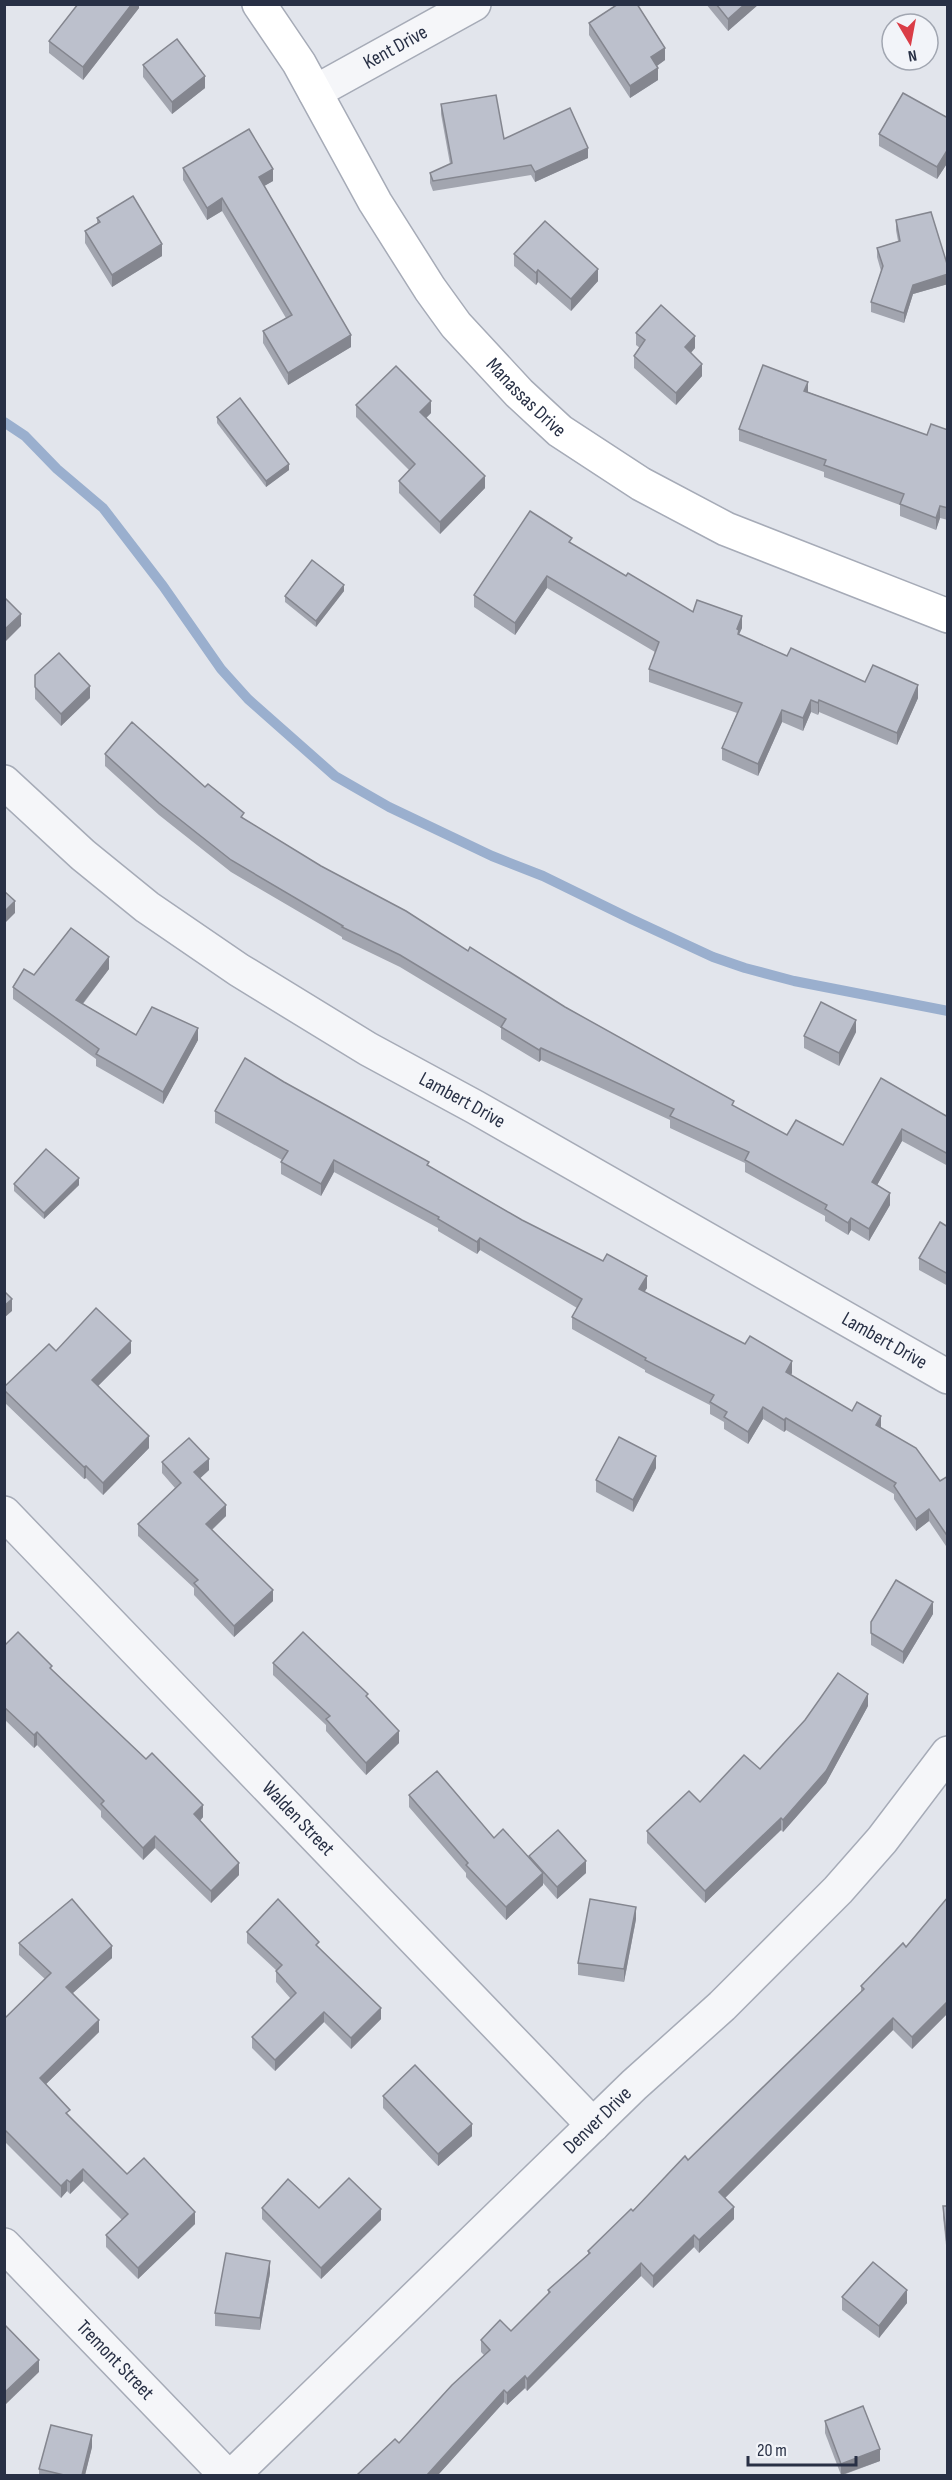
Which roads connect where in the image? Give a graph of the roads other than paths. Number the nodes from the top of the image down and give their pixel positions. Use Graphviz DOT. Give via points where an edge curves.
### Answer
graph roads {
  1 [pos="259,4"];
  2 [pos="474,4"];
  3 [pos="315,92"];
  4 [pos="948,616"];
  5 [pos="4,782"];
  6 [pos="948,1377"];
  7 [pos="4,1513"];
  8 [pos="948,1753"];
  9 [pos="593,2126"];
  10 [pos="4,2245"];
  11 [pos="227,2475"];
  12 [pos="232,2475"];
  1 -- 3 [label="main road, Manassas Drive"];
  2 -- 3 [label="street, Kent Drive"];
  3 -- 4 [label="main road, Manassas Drive" via="375,202 430,289 464,333 560,431 641,484 726,529"];
  5 -- 6 [label="street, Lambert Drive" via="147,907 239,970 368,1049"];
  7 -- 9 [label="street, Walden Street"];
  8 -- 9 [label="street, Denver Drive" via="882,1840 838,1890 722,2006"];
  9 -- 12 [label="street, Denver Drive"];
  10 -- 11 [label="street, Tremont Street"];
}
